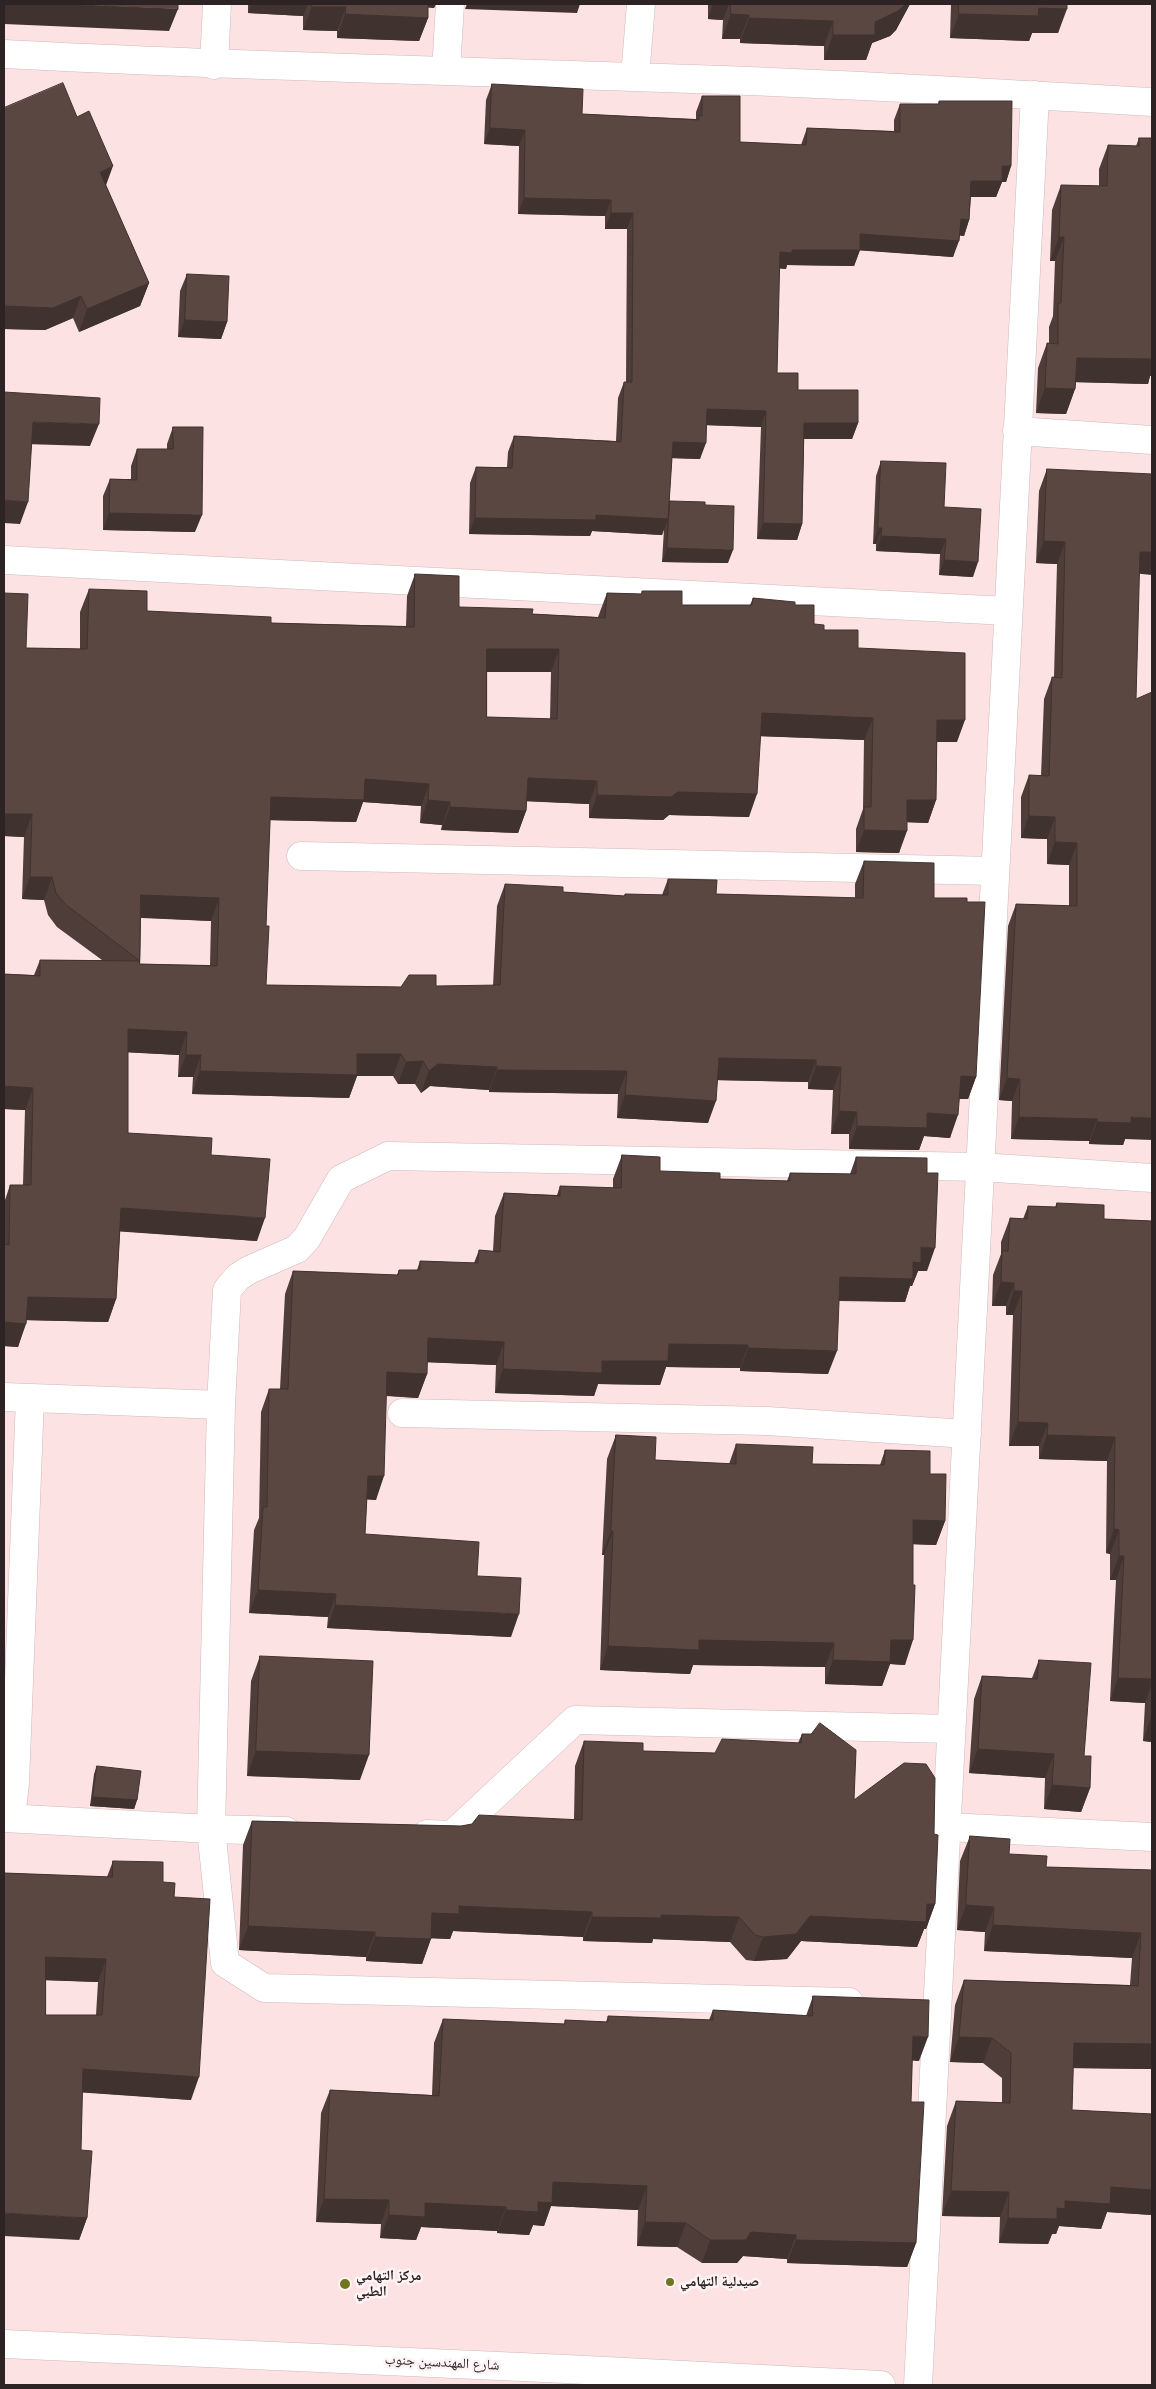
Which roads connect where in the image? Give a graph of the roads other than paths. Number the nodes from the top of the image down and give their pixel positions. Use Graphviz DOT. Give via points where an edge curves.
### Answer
graph roads {
  1 [pos="217,4"];
  2 [pos="450,4"];
  3 [pos="641,4"];
  4 [pos="4,54"];
  5 [pos="214,65"];
  6 [pos="446,71"];
  7 [pos="635,77"];
  8 [pos="1034,95"];
  9 [pos="1152,102"];
  10 [pos="1017,430"];
  11 [pos="1152,440"];
  12 [pos="4,560"];
  13 [pos="1008,610"];
  14 [pos="301,856"];
  15 [pos="995,871"];
  16 [pos="980,1167"];
  17 [pos="1152,1178"];
  18 [pos="17,1398"];
  19 [pos="220,1405"];
  20 [pos="402,1413"];
  21 [pos="966,1434"];
  22 [pos="952,1729"];
  23 [pos="7,1818"];
  24 [pos="947,1827"];
  25 [pos="211,1828"];
  26 [pos="307,1831"];
  27 [pos="403,1834"];
  28 [pos="1152,1837"];
  29 [pos="878,2003"];
  30 [pos="908,2004"];
  31 [pos="938,2004"];
  32 [pos="4,2344"];
  33 [pos="881,2385"];
  34 [pos="918,2385"];
  1 -- 5 [label="main road"];
  2 -- 6 [label="main road"];
  3 -- 7 [label="main road"];
  4 -- 5 [label="main road"];
  5 -- 6 [label="main road"];
  6 -- 7 [label="main road"];
  7 -- 8 [label="main road"];
  8 -- 9 [label="main road"];
  8 -- 10 [label="main road"];
  10 -- 11 [label="main road"];
  10 -- 13 [label="main road"];
  12 -- 13 [label="main road"];
  13 -- 15 [label="main road"];
  14 -- 15 [label="main road"];
  15 -- 16 [label="main road"];
  16 -- 17 [label="main road"];
  16 -- 19 [label="main road" via="388,1156 342,1179 297,1249 249,1270 227,1290"];
  16 -- 21 [label="main road"];
  18 -- 19 [label="main road"];
  18 -- 23 [label="main road" via="15,1783"];
  19 -- 25 [label="main road"];
  20 -- 21 [label="main road" via="767,1421"];
  21 -- 22 [label="main road"];
  22 -- 24 [label="main road"];
  22 -- 27 [label="main road" via="575,1720 452,1835"];
  23 -- 25 [label="main road"];
  24 -- 28 [label="main road"];
  24 -- 31 [label="main road"];
  25 -- 26 [label="main road"];
  25 -- 29 [label="main road" via="225,1963 264,1988"];
  30 -- 31 [label="main road"];
  31 -- 34 [label="main road"];
  32 -- 33 [label="main road, شارع المهندسين جنوب"];
}
